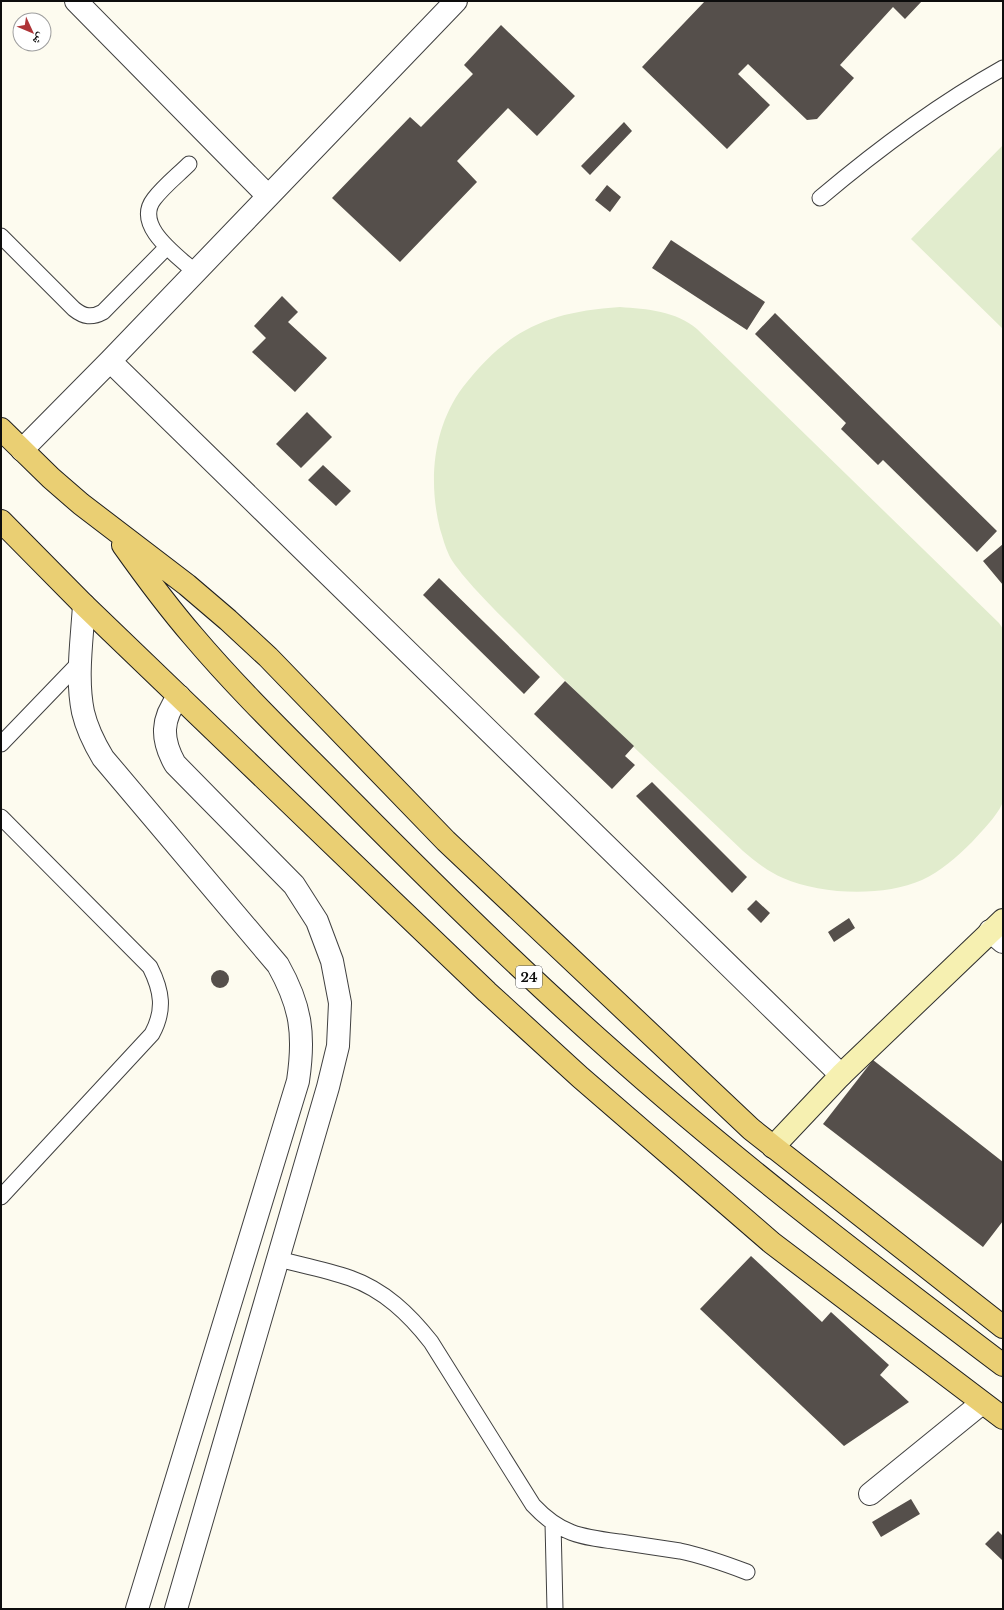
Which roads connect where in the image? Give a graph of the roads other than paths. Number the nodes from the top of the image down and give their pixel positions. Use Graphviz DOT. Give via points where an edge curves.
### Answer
graph roads {
  1 [pos="76,1"];
  2 [pos="456,1"];
  3 [pos="1003,68"];
  4 [pos="189,164"];
  5 [pos="268,196"];
  6 [pos="820,198"];
  7 [pos="1,236"];
  8 [pos="168,247"];
  9 [pos="195,272"];
  10 [pos="110,361"];
  11 [pos="1,429"];
  12 [pos="22,450"];
  13 [pos="1,521"];
  14 [pos="112,528"];
  15 [pos="84,604"];
  16 [pos="81,661"];
  17 [pos="179,696"];
  18 [pos="1,744"];
  19 [pos="1,817"];
  20 [pos="999,931"];
  21 [pos="841,1075"];
  22 [pos="773,1147"];
  23 [pos="4,1188"];
  24 [pos="278,1259"];
  25 [pos="1002,1325"];
  26 [pos="1003,1365"];
  27 [pos="982,1402"];
  28 [pos="1003,1418"];
  29 [pos="870,1494"];
  30 [pos="553,1523"];
  31 [pos="748,1572"];
  32 [pos="137,1609"];
  33 [pos="176,1609"];
  34 [pos="554,1609"];
  1 -- 5 [label="street"];
  2 -- 5 [label="street"];
  3 -- 6 [label="lane" via="936,108 892,139"];
  4 -- 8 [label="lane" via="154,200 150,210 149,221 153,231"];
  5 -- 9 [label="street"];
  7 -- 8 [label="lane" via="74,309 88,316 104,312"];
  8 -- 9 [label="lane"];
  9 -- 10 [label="street"];
  10 -- 12 [label="street"];
  10 -- 21 [label="street"];
  11 -- 12 [label="main road"];
  12 -- 14 [label="main road" via="51,478"];
  13 -- 15 [label="main road"];
  14 -- 22 [label="main road" via="187,585 268,657 446,840"];
  14 -- 26 [label="main road, 24" via="165,601 224,670 426,877 516,965 608,1049 704,1130 804,1212"];
  15 -- 16 [label="street"];
  15 -- 17 [label="main road"];
  16 -- 18 [label="lane"];
  16 -- 32 [label="street" via="83,714 100,753 278,965 290,986 298,1008 302,1032 298,1081"];
  17 -- 24 [label="street" via="167,717 164,730 169,754 175,764 294,885 317,921 332,961 340,1003 338,1046"];
  17 -- 27 [label="main road" via="586,1083 772,1243"];
  19 -- 23 [label="lane" via="150,967 161,995 157,1024 152,1034"];
  20 -- 21 [label="street"];
  21 -- 22 [label="street"];
  22 -- 25 [label="main road"];
  24 -- 30 [label="lane" via="350,1278 374,1290 403,1310 430,1342 526,1495 542,1515"];
  24 -- 33 [label="street"];
  27 -- 28 [label="main road"];
  27 -- 29 [label="street"];
  30 -- 31 [label="lane" via="564,1530 589,1538 682,1552 716,1560"];
  30 -- 34 [label="lane"];
}
